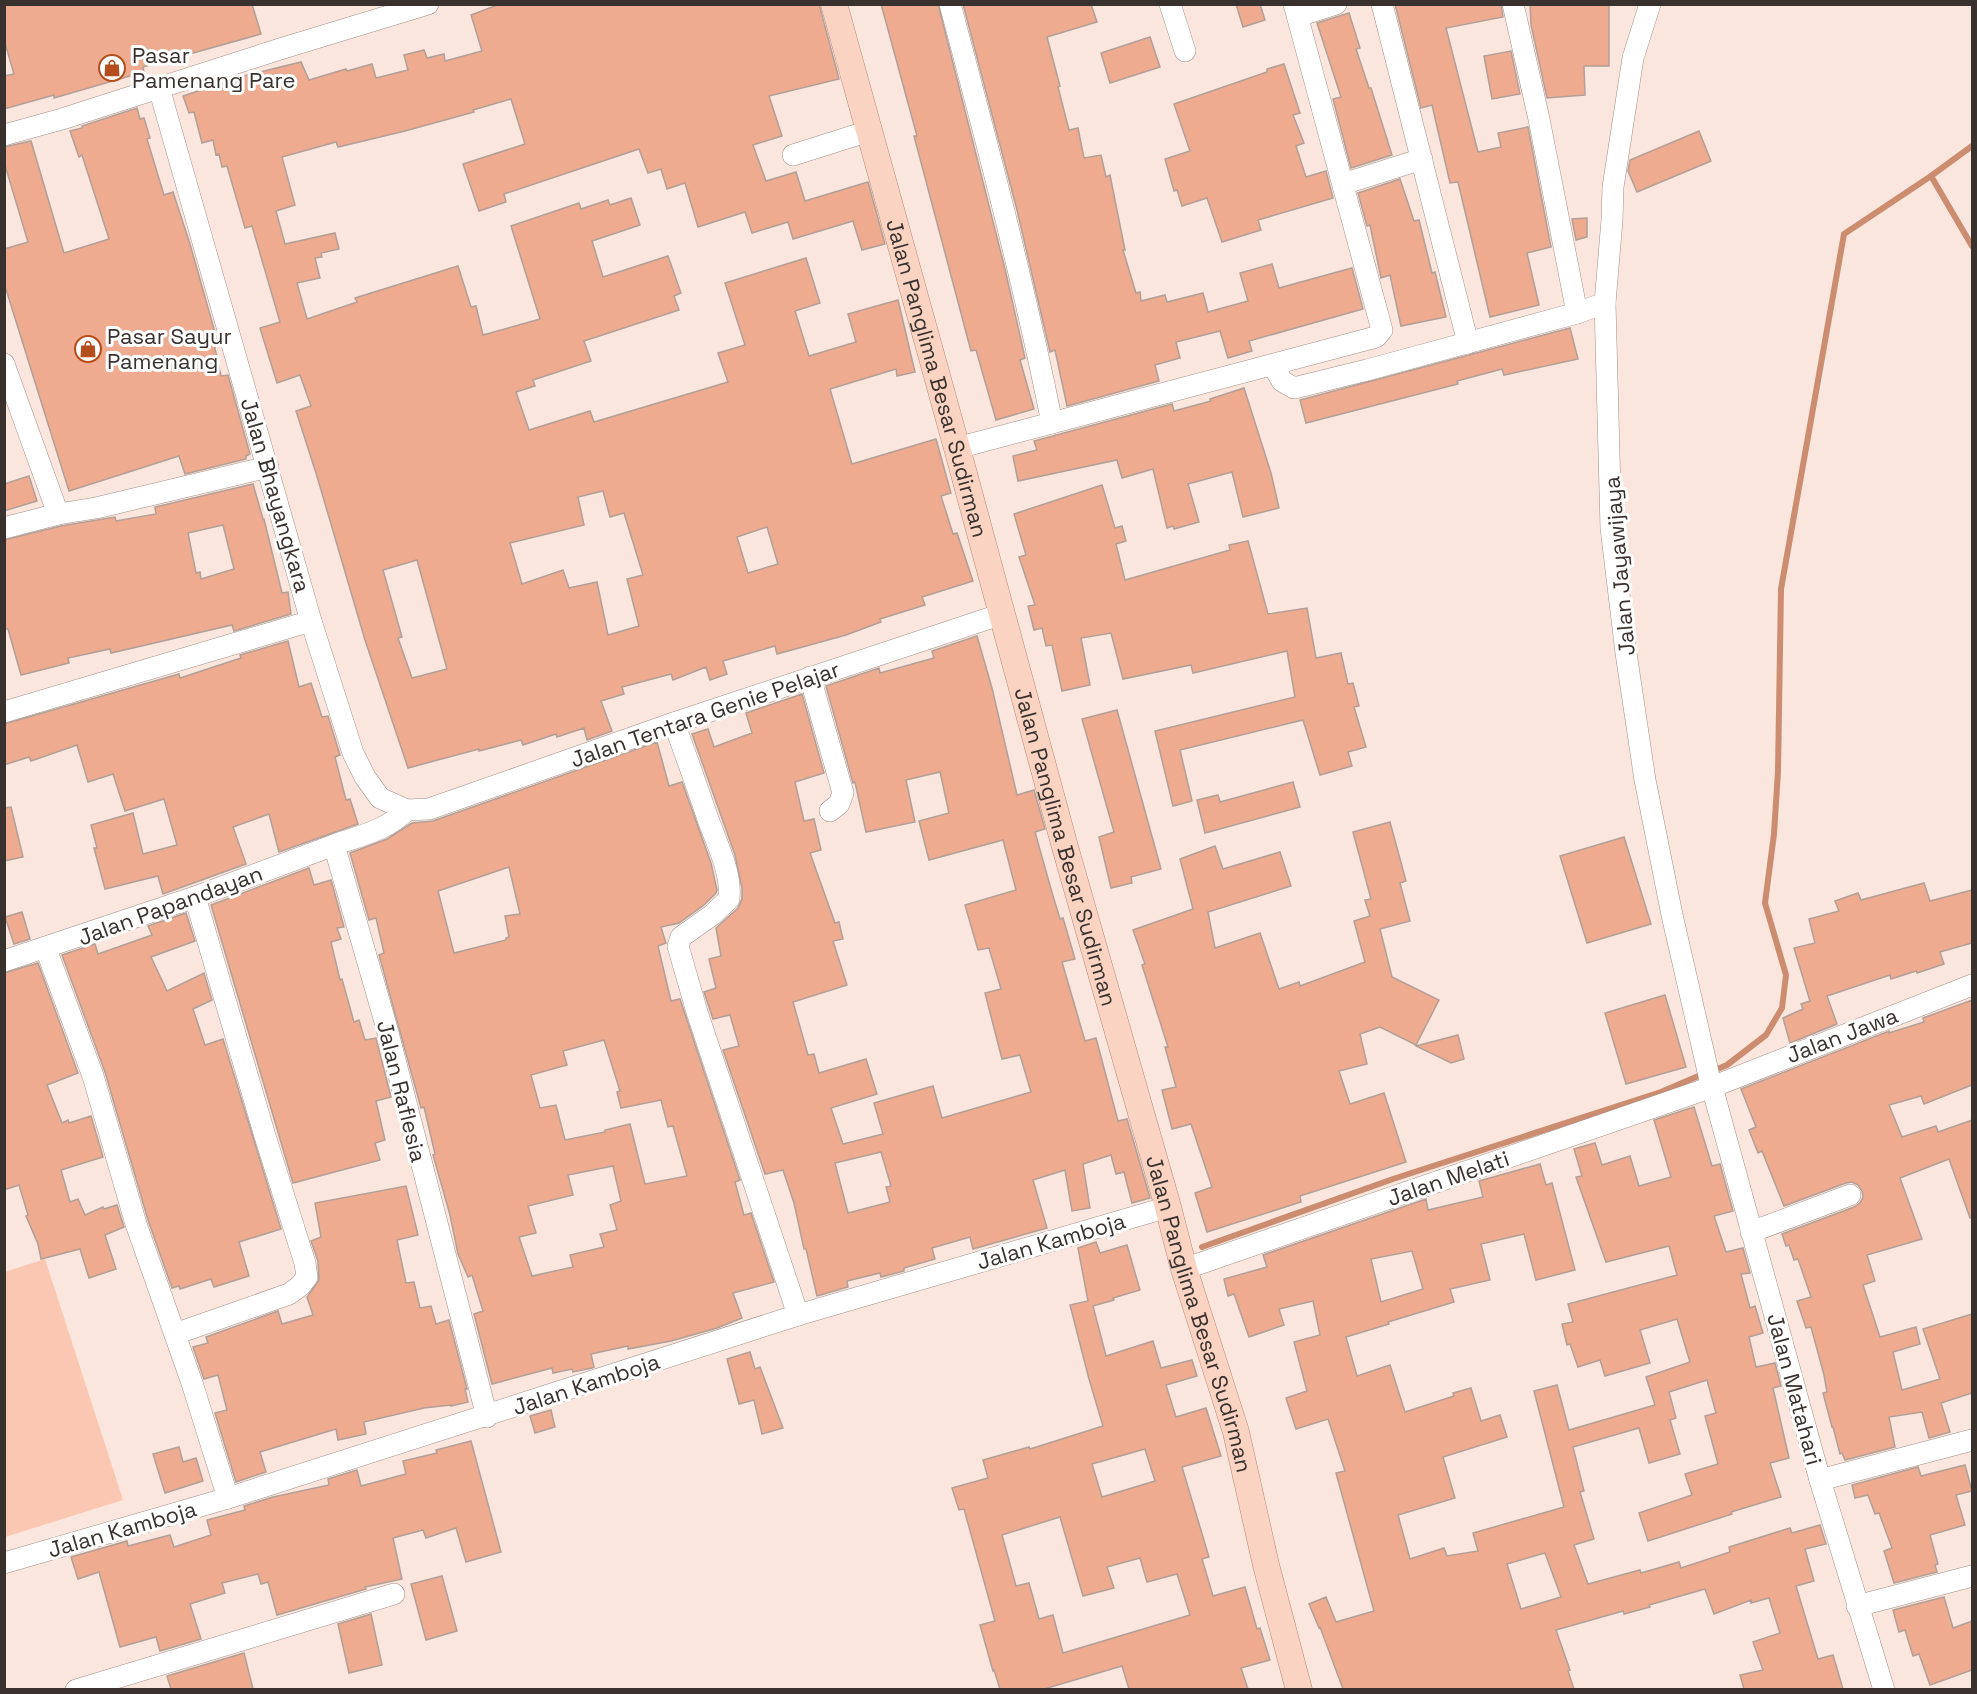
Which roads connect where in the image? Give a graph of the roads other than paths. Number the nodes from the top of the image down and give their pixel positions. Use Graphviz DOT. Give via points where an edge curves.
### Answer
graph roads {
  1 [pos="428,4"];
  2 [pos="834,4"];
  3 [pos="950,4"];
  4 [pos="1170,4"];
  5 [pos="1336,4"];
  6 [pos="1382,4"];
  7 [pos="1513,4"];
  8 [pos="1650,4"];
  9 [pos="1296,10"];
  10 [pos="1185,51"];
  11 [pos="159,87"];
  12 [pos="869,131"];
  13 [pos="4,135"];
  14 [pos="793,154"];
  15 [pos="1422,159"];
  16 [pos="1343,184"];
  17 [pos="1605,303"];
  18 [pos="1577,313"];
  19 [pos="1468,343"];
  20 [pos="4,364"];
  21 [pos="1273,365"];
  22 [pos="1053,423"];
  23 [pos="957,448"];
  24 [pos="268,467"];
  25 [pos="58,514"];
  26 [pos="4,528"];
  27 [pos="1002,614"];
  28 [pos="311,621"];
  29 [pos="810,677"];
  30 [pos="4,712"];
  31 [pos="674,723"];
  32 [pos="407,810"];
  33 [pos="831,811"];
  34 [pos="334,845"];
  35 [pos="195,897"];
  36 [pos="46,949"];
  37 [pos="4,961"];
  38 [pos="1972,985"];
  39 [pos="1709,1074"];
  40 [pos="1850,1196"];
  41 [pos="1168,1207"];
  42 [pos="1751,1232"];
  43 [pos="1184,1269"];
  44 [pos="798,1315"];
  45 [pos="175,1335"];
  46 [pos="487,1417"];
  47 [pos="1972,1440"];
  48 [pos="1820,1479"];
  49 [pos="228,1498"];
  50 [pos="4,1563"];
  51 [pos="1972,1576"];
  52 [pos="394,1594"];
  53 [pos="1857,1606"];
  54 [pos="76,1689"];
  55 [pos="1299,1689"];
  56 [pos="1884,1689"];
  1 -- 11 [label="street"];
  2 -- 12 [label="main road, Jalan Panglima Besar Sudirman"];
  3 -- 22 [label="street"];
  4 -- 10 [label="street"];
  5 -- 9 [label="street"];
  6 -- 15 [label="street"];
  7 -- 18 [label="street"];
  8 -- 17 [label="street, Jalan Jayawijaya" via="1633,58 1613,187"];
  9 -- 16 [label="street"];
  11 -- 13 [label="street"];
  11 -- 24 [label="street, Jalan Bhayangkara"];
  12 -- 14 [label="street"];
  12 -- 23 [label="main road, Jalan Panglima Besar Sudirman"];
  15 -- 16 [label="street"];
  15 -- 19 [label="street"];
  16 -- 21 [label="street" via="1382,330 1376,337"];
  17 -- 18 [label="street"];
  17 -- 39 [label="street, Jalan Jayawijaya" via="1611,528 1626,653 1645,780"];
  18 -- 19 [label="street"];
  19 -- 21 [label="street" via="1294,388 1282,381"];
  20 -- 25 [label="street"];
  21 -- 22 [label="street"];
  22 -- 23 [label="street"];
  23 -- 27 [label="main road, Jalan Panglima Besar Sudirman"];
  24 -- 25 [label="street"];
  24 -- 28 [label="street, Jalan Bhayangkara"];
  25 -- 26 [label="street"];
  27 -- 29 [label="street, Jalan Tentara Genie Pelajar"];
  27 -- 41 [label="main road, Jalan Panglima Besar Sudirman"];
  28 -- 30 [label="street"];
  28 -- 32 [label="street, Jalan Bhayangkara" via="365,777 380,798"];
  29 -- 31 [label="street, Jalan Tentara Genie Pelajar"];
  29 -- 33 [label="street" via="843,793"];
  31 -- 32 [label="street, Jalan Tentara Genie Pelajar" via="429,809"];
  31 -- 44 [label="street" via="730,890 729,899 681,937 678,946"];
  32 -- 34 [label="street" via="383,828"];
  34 -- 35 [label="street, Jalan Papandayan"];
  34 -- 46 [label="street, Jalan Raflesia" via="386,1025"];
  35 -- 36 [label="street, Jalan Papandayan"];
  35 -- 45 [label="street" via="307,1276 289,1294"];
  36 -- 37 [label="street, Jalan Papandayan"];
  36 -- 45 [label="street" via="93,1076 136,1224"];
  38 -- 39 [label="street, Jalan Jawa"];
  39 -- 42 [label="street, Jalan Matahari"];
  39 -- 43 [label="street, Jalan Melati"];
  40 -- 42 [label="street"];
  41 -- 43 [label="main road, Jalan Panglima Besar Sudirman"];
  41 -- 44 [label="street, Jalan Kamboja"];
  42 -- 48 [label="street, Jalan Matahari"];
  43 -- 55 [label="main road, Jalan Panglima Besar Sudirman" via="1236,1432"];
  44 -- 46 [label="street, Jalan Kamboja"];
  45 -- 49 [label="street"];
  46 -- 49 [label="street, Jalan Kamboja"];
  47 -- 48 [label="street"];
  48 -- 53 [label="street, Jalan Matahari"];
  49 -- 50 [label="street, Jalan Kamboja"];
  51 -- 53 [label="street"];
  52 -- 54 [label="street"];
  53 -- 56 [label="street, Jalan Matahari"];
}
